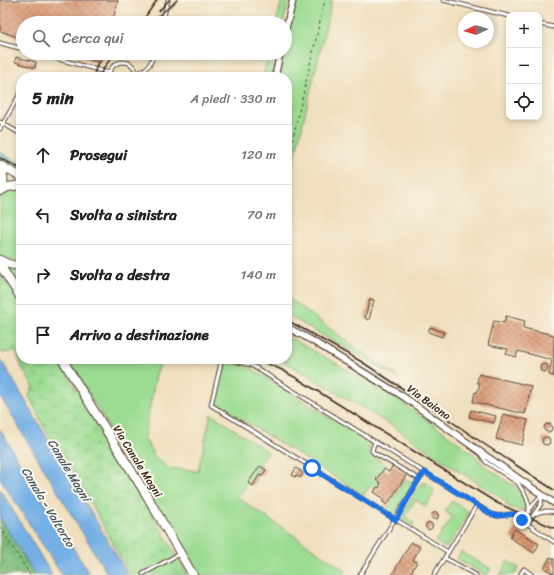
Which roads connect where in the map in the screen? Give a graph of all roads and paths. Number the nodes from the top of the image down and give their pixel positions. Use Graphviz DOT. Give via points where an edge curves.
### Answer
graph roads {
  1 [pos="168,0"];
  2 [pos="292,0"];
  3 [pos="325,0"];
  4 [pos="443,0"];
  5 [pos="506,15"];
  6 [pos="164,16"];
  7 [pos="288,16"];
  8 [pos="542,25"];
  9 [pos="554,28"];
  10 [pos="0,43"];
  11 [pos="16,47"];
  12 [pos="62,60"];
  13 [pos="152,60"];
  14 [pos="279,60"];
  15 [pos="105,72"];
  16 [pos="110,72"];
  17 [pos="136,72"];
  18 [pos="142,72"];
  19 [pos="276,72"];
  20 [pos="16,100"];
  21 [pos="1,123"];
  22 [pos="0,129"];
  23 [pos="16,131"];
  24 [pos="292,142"];
  25 [pos="0,165"];
  26 [pos="0,169"];
  27 [pos="16,174"];
  28 [pos="16,185"];
  29 [pos="0,190"];
  30 [pos="0,260"];
  31 [pos="0,265"];
  32 [pos="16,266"];
  33 [pos="16,290"];
  34 [pos="292,330"];
  35 [pos="65,364"];
  36 [pos="221,364"];
  37 [pos="247,364"];
  38 [pos="375,442"];
  39 [pos="479,451"];
  40 [pos="425,472"];
  41 [pos="419,479"];
  42 [pos="542,495"];
  43 [pos="554,503"];
  44 [pos="477,505"];
  45 [pos="528,512"];
  46 [pos="554,512"];
  47 [pos="534,514"];
  48 [pos="396,520"];
  49 [pos="522,520"];
  50 [pos="527,524"];
  51 [pos="0,527"];
  52 [pos="554,542"];
  53 [pos="448,552"];
  54 [pos="180,553"];
  55 [pos="445,558"];
  56 [pos="144,574"];
  57 [pos="30,575"];
  58 [pos="193,575"];
  59 [pos="360,575"];
  60 [pos="434,575"];
  61 [pos="476,575"];
  62 [pos="520,575"];
  63 [pos="532,575"];
  1 -- 6 [label="lane"];
  2 -- 7 [label="street"];
  3 -- 24 [label="path"];
  4 -- 5 [label="lane"];
  8 -- 9 [label="lane"];
  10 -- 11 [label="lane"];
  12 -- 15 [label="lane"];
  13 -- 18 [label="lane"];
  14 -- 19 [label="street"];
  16 -- 17 [label="lane" via="113,66 121,62 133,66"];
  20 -- 21 [label="lane"];
  21 -- 22 [label="lane"];
  21 -- 23 [label="lane"];
  25 -- 27 [label="main road"];
  26 -- 29 [label="main road" via="3,176"];
  28 -- 29 [label="main road"];
  30 -- 32 [label="main road"];
  31 -- 33 [label="main road"];
  34 -- 39 [label="street, Via Baiona" via="404,397"];
  35 -- 54 [label="main road, Via Canale Magni"];
  36 -- 48 [label="lane" via="211,405"];
  37 -- 38 [label="lane"];
  38 -- 40 [label="lane"];
  38 -- 41 [label="lane" via="372,451 374,453"];
  39 -- 42 [label="street, Via Baiona"];
  39 -- 45 [label="lane" via="486,462 518,483 526,496"];
  40 -- 41 [label="lane"];
  40 -- 44 [label="lane"];
  41 -- 48 [label="lane"];
  42 -- 43 [label="street, Via Baiona"];
  42 -- 45 [label="lane"];
  42 -- 47 [label="lane" via="541,504"];
  44 -- 49 [label="lane" via="491,514 513,514"];
  44 -- 53 [label="lane"];
  45 -- 49 [label="lane"];
  46 -- 47 [label="lane"];
  47 -- 50 [label="lane"];
  48 -- 53 [label="lane"];
  48 -- 59 [label="lane"];
  49 -- 50 [label="lane"];
  50 -- 52 [label="lane"];
  51 -- 57 [label="path"];
  53 -- 55 [label="lane"];
  54 -- 56 [label="lane"];
  54 -- 58 [label="main road, Via Canale Magni"];
  55 -- 60 [label="lane"];
  55 -- 61 [label="lane"];
  62 -- 63 [label="lane" via="524,569"];
}
